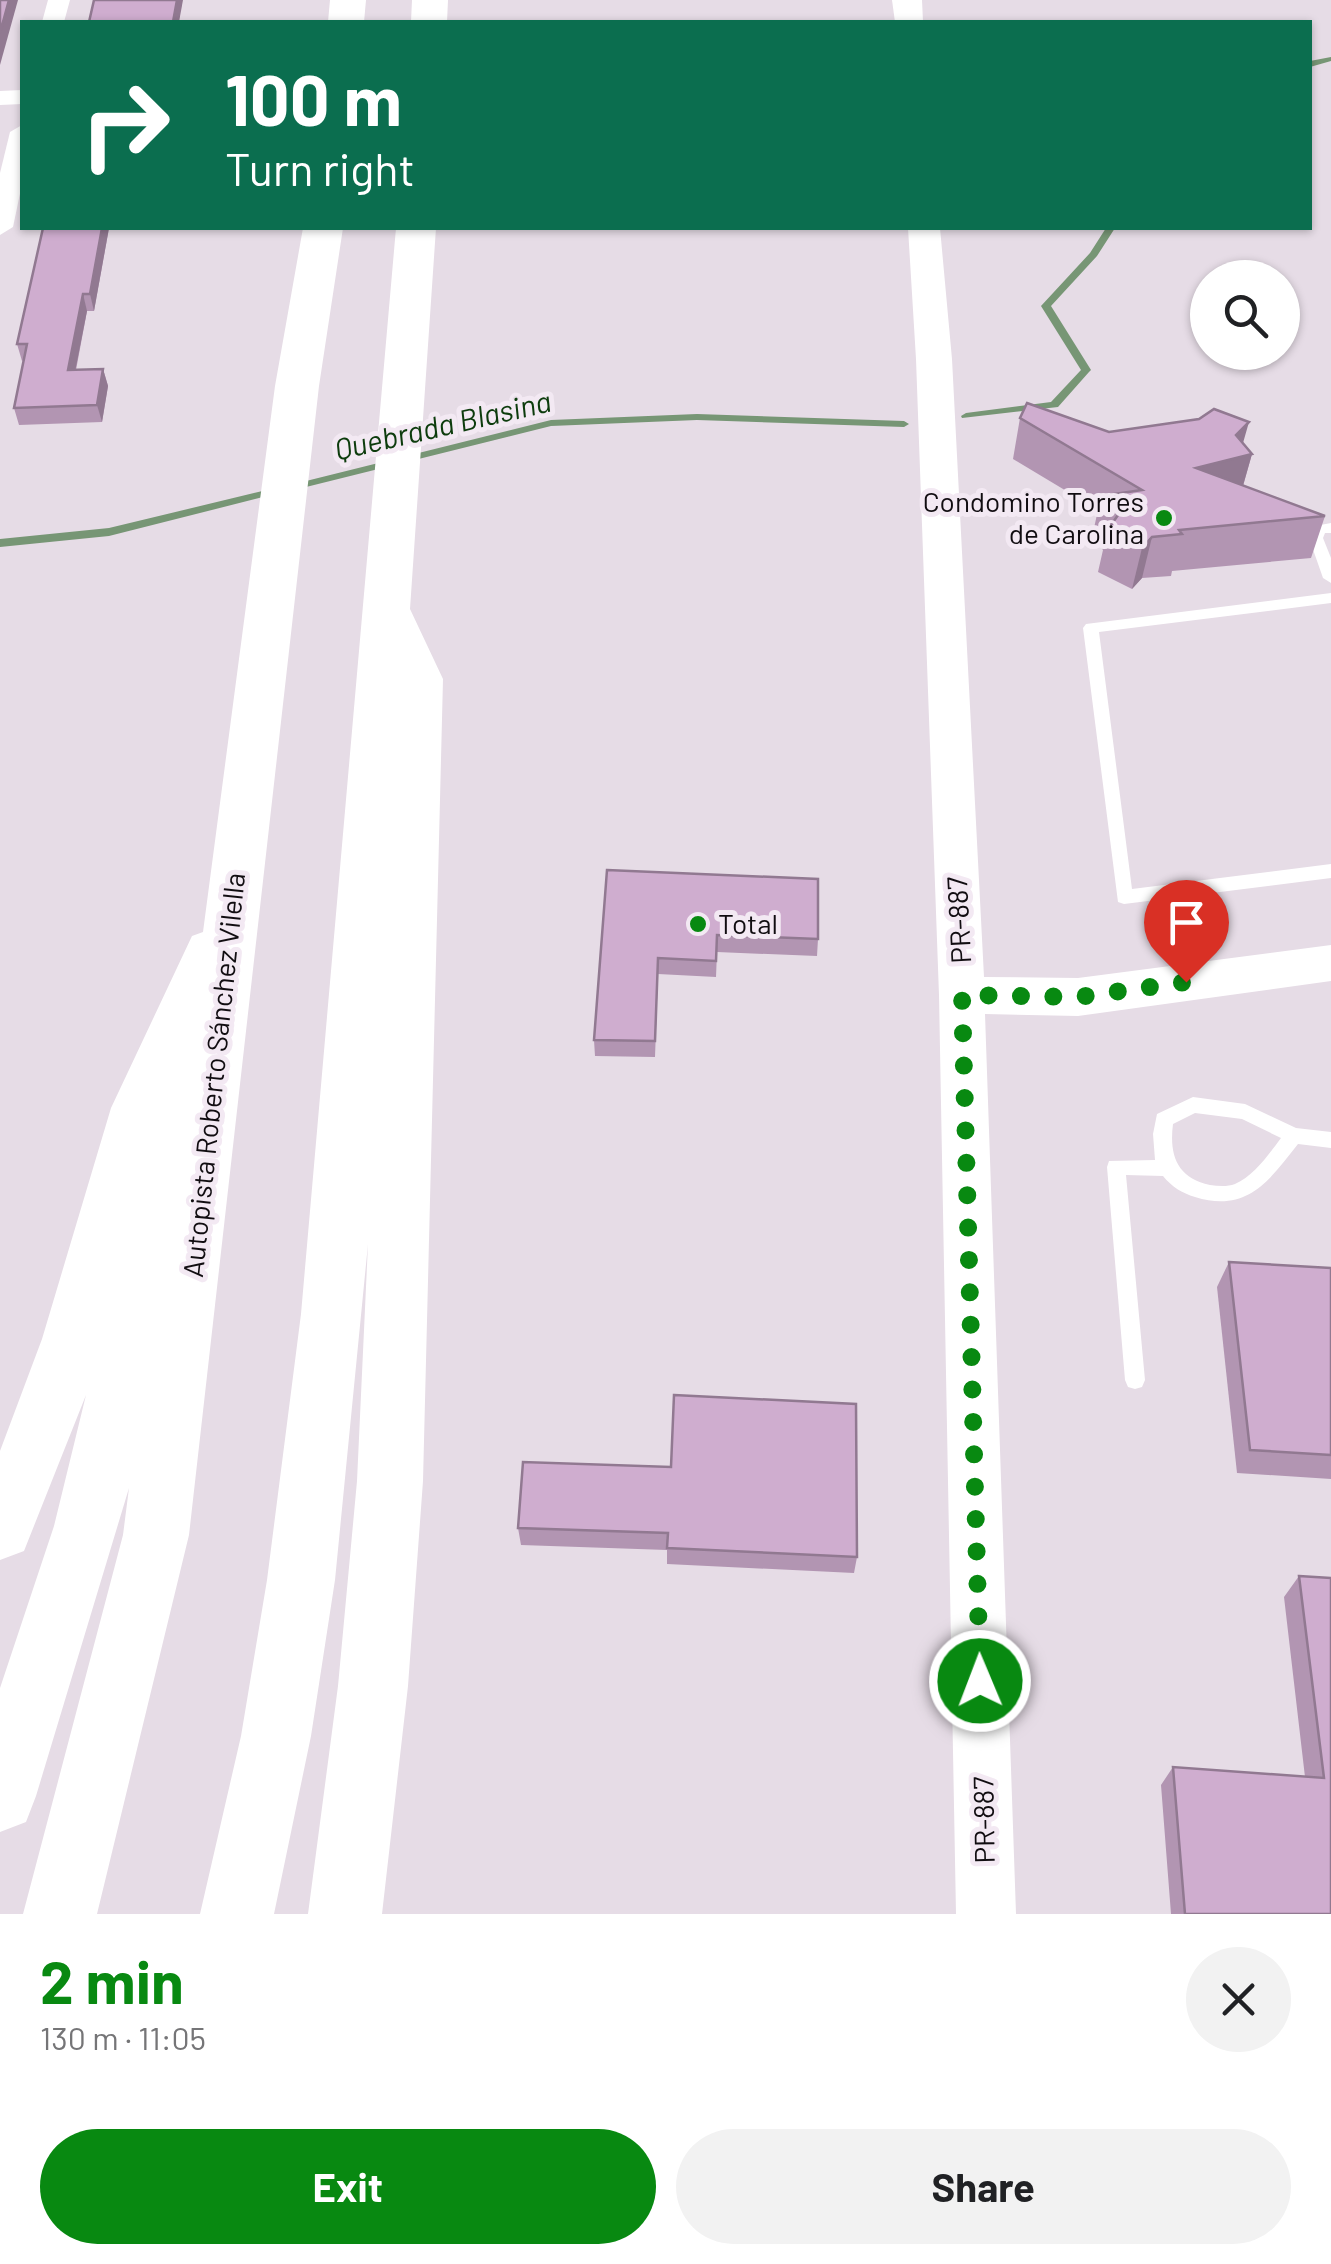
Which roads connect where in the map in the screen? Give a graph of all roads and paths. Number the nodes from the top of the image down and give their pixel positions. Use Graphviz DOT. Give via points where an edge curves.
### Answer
graph roads {
  1 [pos="20,141"];
  2 [pos="0,227"];
  3 [pos="323,230"];
  4 [pos="416,230"];
  5 [pos="924,230"];
  6 [pos="1331,528"];
  7 [pos="1331,578"];
  8 [pos="1331,598"];
  9 [pos="386,600"];
  10 [pos="1331,872"];
  11 [pos="233,902"];
  12 [pos="1331,962"];
  13 [pos="962,995"];
  14 [pos="1294,1136"];
  15 [pos="1331,1140"];
  16 [pos="1167,1168"];
  17 [pos="1135,1380"];
  18 [pos="0,1528"];
  19 [pos="0,1796"];
  20 [pos="60,1914"];
  21 [pos="238,1914"];
  22 [pos="344,1914"];
  23 [pos="986,1914"];
  1 -- 2 [label="street"];
  3 -- 11 [label="highway, Autopista Roberto Sánchez Vilella"];
  4 -- 9 [label="highway"];
  5 -- 13 [label="street, PR-887"];
  6 -- 7 [label="lane" via="1320,529 1316,538"];
  8 -- 10 [label="lane" via="1091,628 1124,897"];
  9 -- 21 [label="highway" via="332,1314 302,1580"];
  9 -- 22 [label="highway" via="418,679 410,971 390,1481"];
  11 -- 18 [label="highway" via="140,1108 73,1339"];
  11 -- 19 [label="highway" via="137,1275 123,1373 87,1526"];
  11 -- 20 [label="highway, Autopista Roberto Sánchez Vilella" via="156,1535"];
  12 -- 13 [label="street" via="1078,997"];
  13 -- 23 [label="street, PR-887"];
  14 -- 15 [label="lane"];
  14 -- 16 [label="lane" via="1246,1188 1228,1195 1182,1185"];
  14 -- 16 [label="lane" via="1245,1112 1193,1105 1164,1120 1160,1144"];
  16 -- 17 [label="lane" via="1116,1167"];
}
